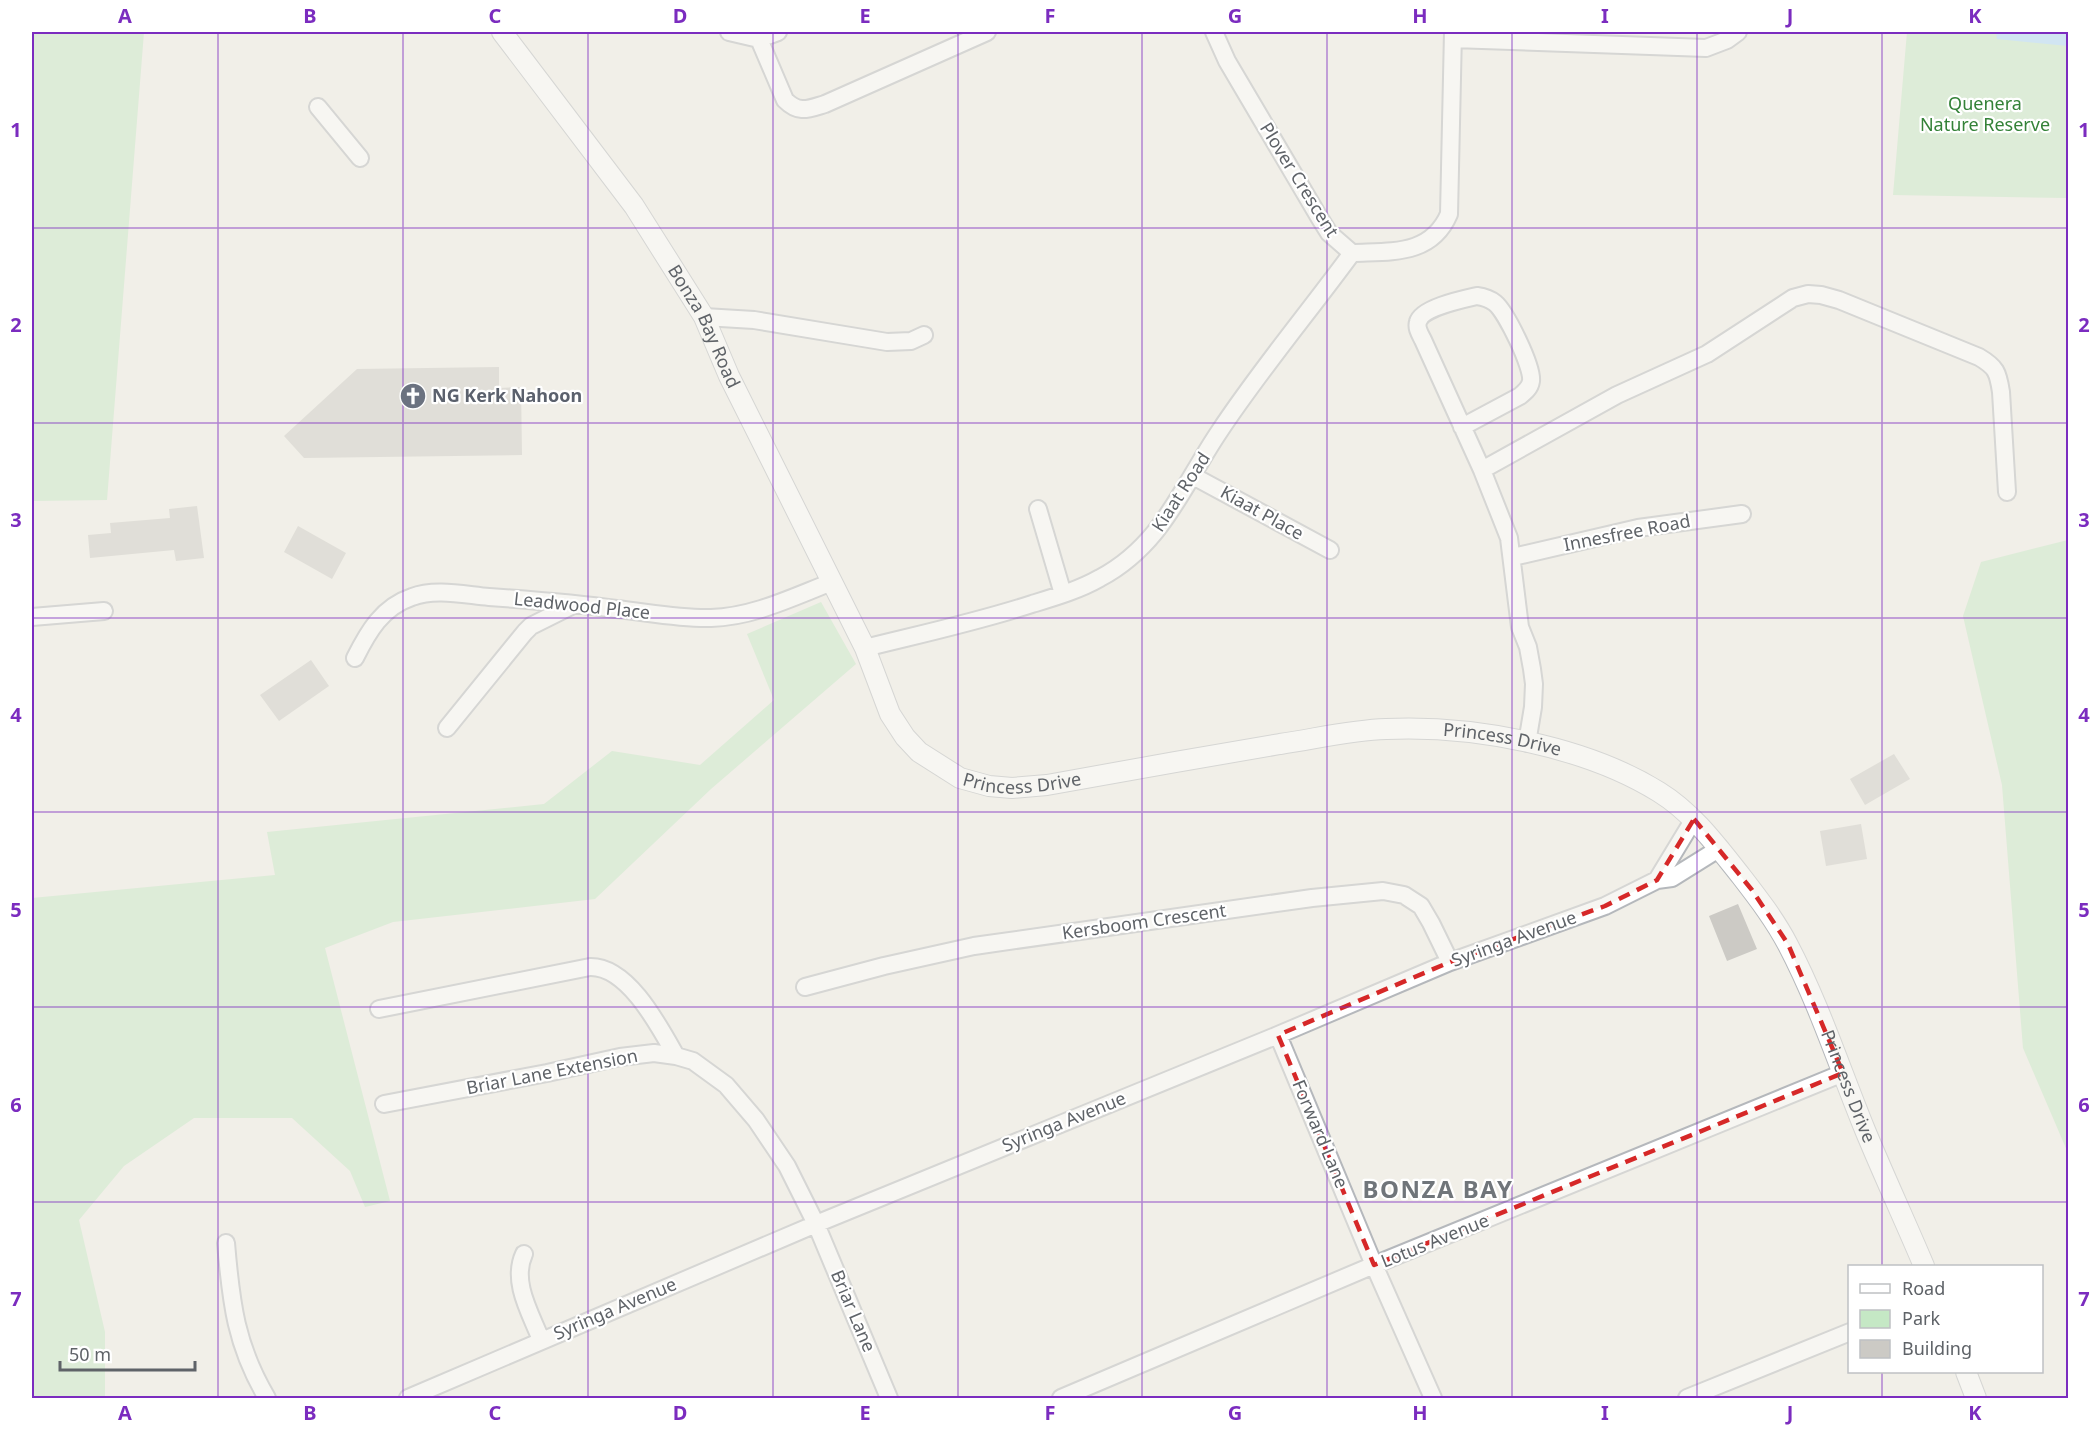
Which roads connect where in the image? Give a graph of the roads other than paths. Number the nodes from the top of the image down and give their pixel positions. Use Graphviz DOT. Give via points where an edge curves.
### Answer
graph roads {
  1 [pos="502,32"];
  2 [pos="729,32"];
  3 [pos="778,32"];
  4 [pos="987,32"];
  5 [pos="1214,32"];
  6 [pos="1738,32"];
  7 [pos="1453,35"];
  8 [pos="759,39"];
  9 [pos="318,107"];
  10 [pos="360,158"];
  11 [pos="1352,253"];
  12 [pos="704,316"];
  13 [pos="924,335"];
  14 [pos="1462,427"];
  15 [pos="1482,470"];
  16 [pos="1193,476"];
  17 [pos="2007,492"];
  18 [pos="1038,509"];
  19 [pos="1742,514"];
  20 [pos="1330,550"];
  21 [pos="1513,557"];
  22 [pos="832,582"];
  23 [pos="1063,594"];
  24 [pos="576,604"];
  25 [pos="104,611"];
  26 [pos="32,617"];
  27 [pos="865,648"];
  28 [pos="355,658"];
  29 [pos="447,729"];
  30 [pos="1527,743"];
  31 [pos="1694,819"];
  32 [pos="1720,848"];
  33 [pos="1657,880"];
  34 [pos="1450,962"];
  35 [pos="805,987"];
  36 [pos="379,1009"];
  37 [pos="1278,1035"];
  38 [pos="676,1056"];
  39 [pos="1843,1073"];
  40 [pos="384,1104"];
  41 [pos="816,1224"];
  42 [pos="226,1244"];
  43 [pos="524,1254"];
  44 [pos="1374,1265"];
  45 [pos="1924,1265"];
  46 [pos="1848,1333"];
  47 [pos="541,1340"];
  48 [pos="1966,1373"];
  49 [pos="267,1398"];
  50 [pos="408,1398"];
  51 [pos="889,1398"];
  52 [pos="1061,1398"];
  53 [pos="1433,1398"];
  54 [pos="1687,1398"];
  55 [pos="1976,1398"];
  1 -- 12 [label="street, Bonza Bay Road" via="634,206"];
  2 -- 8 [label="street"];
  3 -- 8 [label="street"];
  4 -- 8 [label="street" via="825,104 798,110 785,100"];
  5 -- 11 [label="street, Plover Crescent" via="1318,217"];
  6 -- 7 [label="street" via="1706,48"];
  7 -- 11 [label="street, Plover Crescent" via="1449,214 1443,229 1422,245"];
  9 -- 10 [label="street"];
  11 -- 16 [label="street, Kiaat Road" via="1218,433"];
  12 -- 13 [label="street" via="754,320 887,342 911,341"];
  12 -- 22 [label="street, Bonza Bay Road" via="729,376"];
  14 -- 14 [label="street" via="1418,322 1426,311 1477,296 1486,297 1503,312 1531,380 1520,396"];
  14 -- 15 [label="street"];
  15 -- 17 [label="street" via="1617,395 1707,354 1792,298 1808,294 1839,300 1892,320 1992,365 1999,376 2001,392"];
  15 -- 21 [label="street"];
  16 -- 20 [label="street, Kiaat Place"];
  16 -- 23 [label="street, Kiaat Road" via="1167,519 1138,550 1099,579"];
  18 -- 23 [label="street"];
  19 -- 21 [label="street, Innesfree Road" via="1638,528"];
  21 -- 30 [label="street" via="1520,627 1534,684"];
  22 -- 24 [label="street, Leadwood Place" via="764,609 710,618"];
  22 -- 27 [label="street, Bonza Bay Road"];
  23 -- 27 [label="street, Kiaat Road" via="992,617"];
  24 -- 28 [label="street, Leadwood Place" via="437,593 413,596 390,608 370,628"];
  24 -- 29 [label="street" via="531,626"];
  25 -- 26 [label="street"];
  27 -- 30 [label="street, Princess Drive" via="890,714 905,737 919,752 960,778 989,786 1012,789 1047,785 1384,729 1444,730"];
  30 -- 31 [label="street, Princess Drive" via="1571,753 1623,772 1661,793"];
  31 -- 32 [label="street, Princess Drive"];
  31 -- 33 [label="street"];
  32 -- 33 [label="street, Syringa Avenue" via="1672,878"];
  32 -- 39 [label="street, Princess Drive" via="1788,944"];
  33 -- 34 [label="street, Syringa Avenue" via="1605,906"];
  34 -- 35 [label="street, Kersboom Crescent" via="1420,906 1404,895 1383,891 974,946"];
  34 -- 37 [label="street, Syringa Avenue"];
  36 -- 38 [label="street" via="601,967 619,977 645,1006"];
  37 -- 41 [label="street, Syringa Avenue"];
  37 -- 44 [label="street, Forward Lane"];
  38 -- 40 [label="street, Briar Lane Extension" via="654,1053 620,1057"];
  38 -- 41 [label="street, Briar Lane Extension" via="706,1069 726,1085 756,1120 787,1166"];
  39 -- 44 [label="street, Lotus Avenue"];
  39 -- 45 [label="street, Princess Drive"];
  41 -- 47 [label="street, Syringa Avenue"];
  41 -- 51 [label="street, Briar Lane"];
  42 -- 49 [label="street" via="232,1306 242,1349"];
  43 -- 47 [label="street" via="519,1265 521,1289"];
  44 -- 52 [label="street, Lotus Avenue"];
  44 -- 53 [label="street, Forward Lane"];
  46 -- 54 [label="street"];
  47 -- 50 [label="street, Syringa Avenue"];
  48 -- 55 [label="street"];
}
